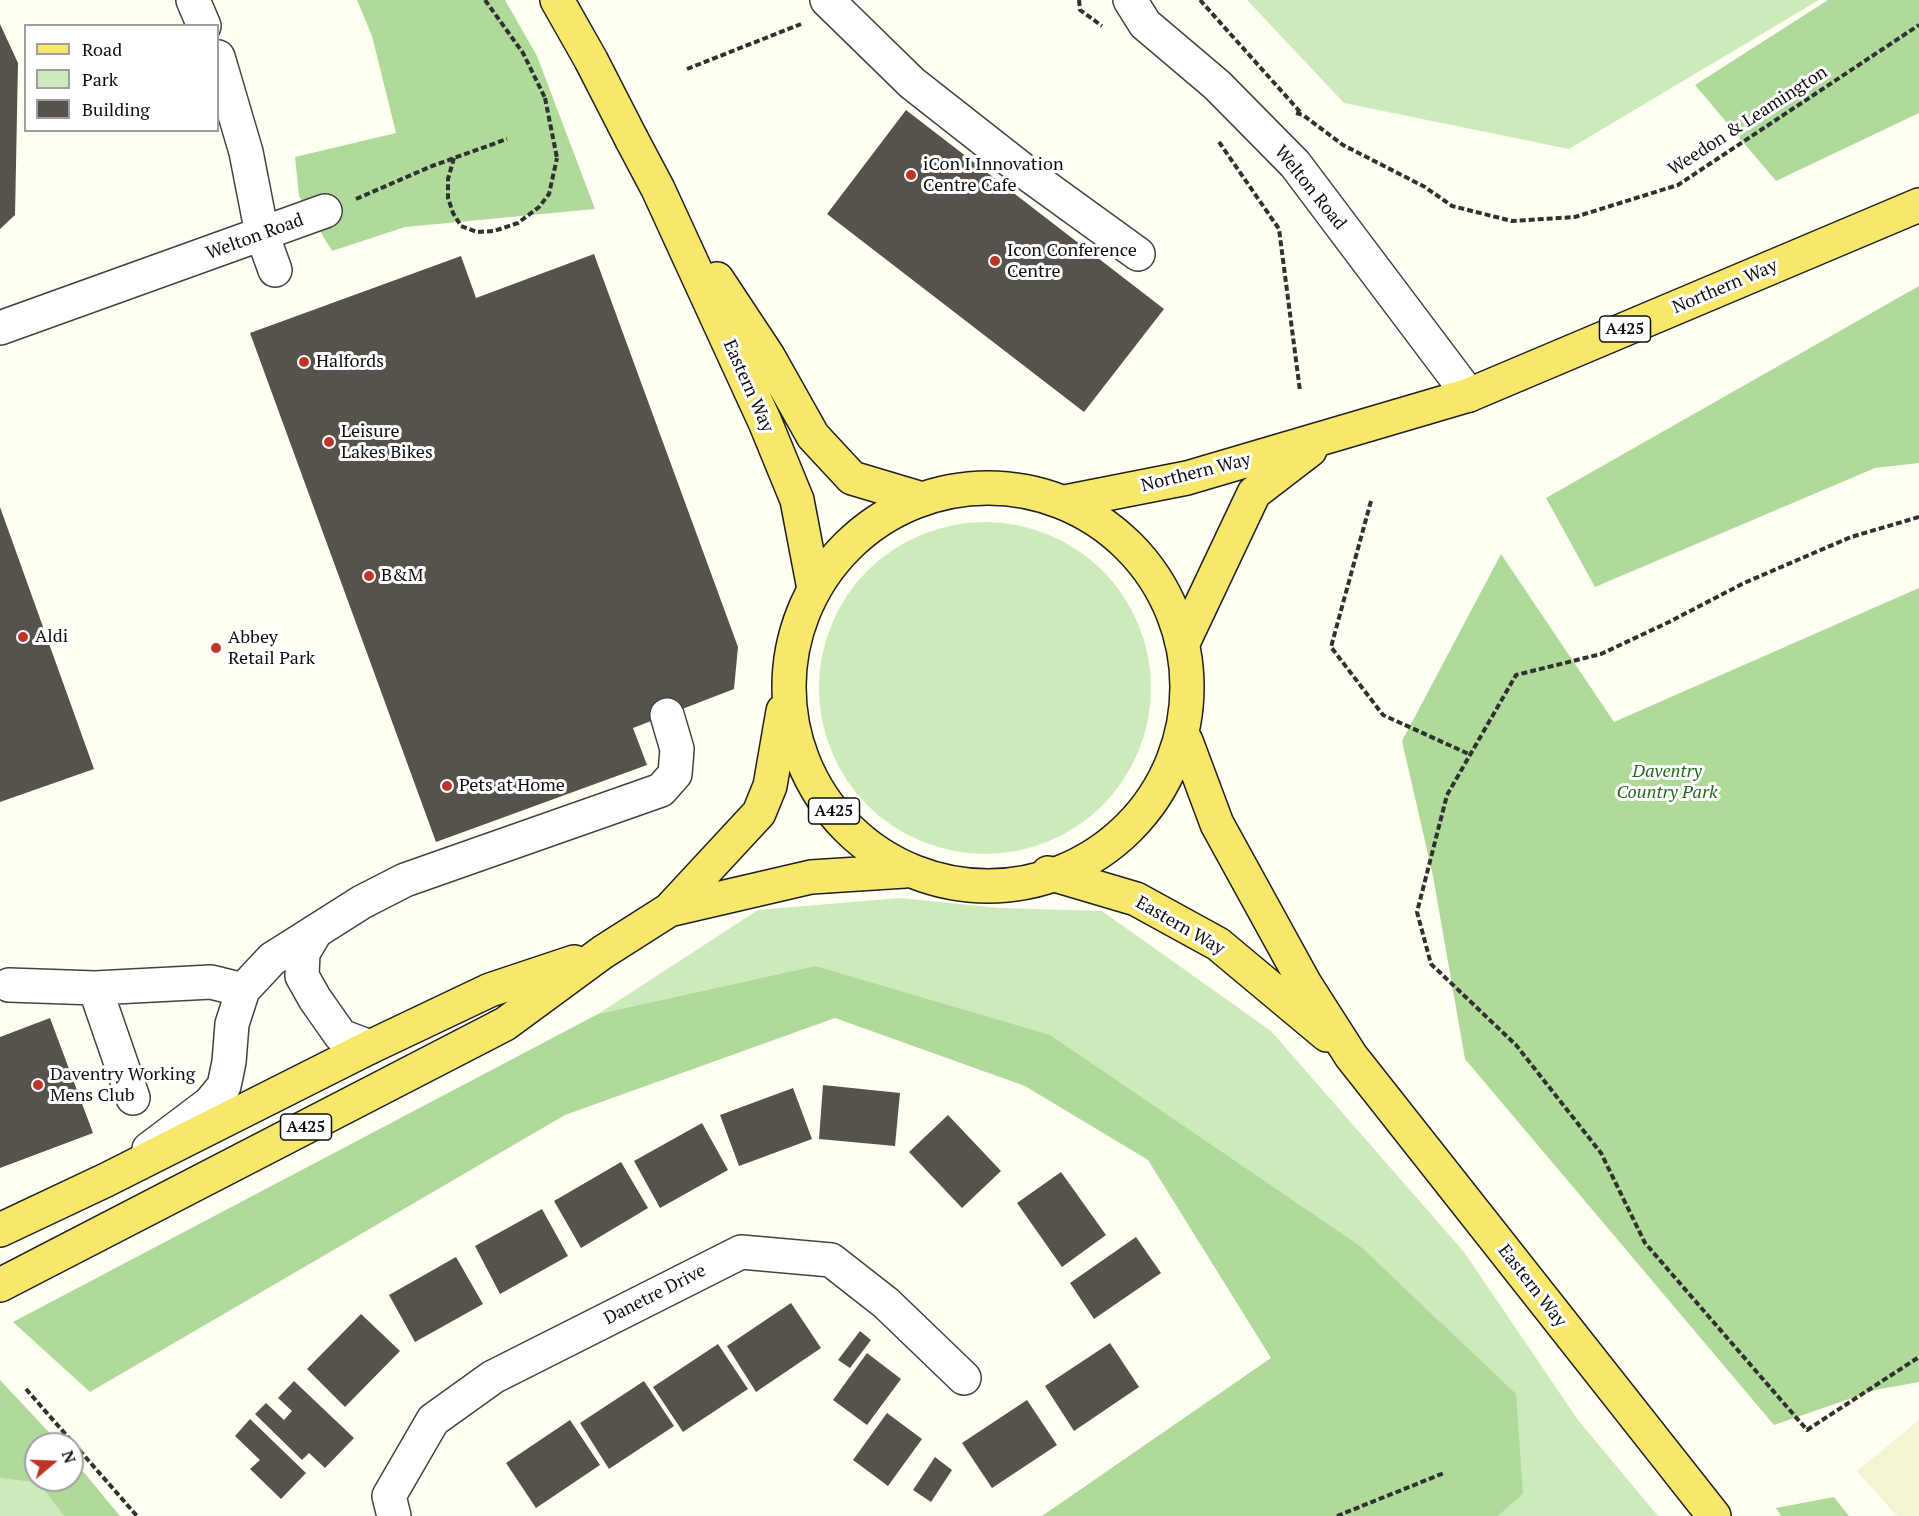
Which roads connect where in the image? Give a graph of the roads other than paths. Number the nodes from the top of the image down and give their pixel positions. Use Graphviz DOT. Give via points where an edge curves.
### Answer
graph roads {
  1 [pos="193,0"];
  2 [pos="556,0"];
  3 [pos="1130,0"];
  4 [pos="832,5"];
  5 [pos="203,24"];
  6 [pos="219,60"];
  7 [pos="658,189"];
  8 [pos="1919,205"];
  9 [pos="325,211"];
  10 [pos="262,234"];
  11 [pos="1138,254"];
  12 [pos="275,270"];
  13 [pos="0,328"];
  14 [pos="1469,395"];
  15 [pos="1326,438"];
  16 [pos="919,498"];
  17 [pos="1065,502"];
  18 [pos="814,589"];
  19 [pos="1184,641"];
  20 [pos="784,707"];
  21 [pos="667,715"];
  22 [pos="1186,741"];
  23 [pos="905,871"];
  24 [pos="1048,873"];
  25 [pos="669,910"];
  26 [pos="316,931"];
  27 [pos="603,952"];
  28 [pos="9,985"];
  29 [pos="95,988"];
  30 [pos="243,990"];
  31 [pos="369,1047"];
  32 [pos="1351,1056"];
  33 [pos="133,1098"];
  34 [pos="106,1180"];
  35 [pos="0,1230"];
  36 [pos="0,1285"];
  37 [pos="964,1378"];
  38 [pos="394,1516"];
  39 [pos="1714,1516"];
  1 -- 5 [label="street"];
  2 -- 7 [label="main road, Eastern Way, bridge"];
  3 -- 14 [label="street, Welton Road" via="1145,24 1217,85 1295,164"];
  4 -- 11 [label="street" via="912,83"];
  6 -- 10 [label="street" via="246,153"];
  7 -- 16 [label="main road, Eastern Way" via="768,356 813,436 852,478"];
  7 -- 18 [label="main road, Eastern Way" via="797,500"];
  8 -- 14 [label="main road, Northern Way / A425"];
  9 -- 10 [label="street, Welton Road"];
  10 -- 12 [label="street"];
  10 -- 13 [label="street, Welton Road"];
  14 -- 15 [label="main road, Northern Way / A425"];
  15 -- 17 [label="main road, Northern Way / A425" via="1187,478"];
  15 -- 19 [label="main road, Northern Way / A425" via="1254,493"];
  16 -- 17 [label="main road, A425" via="989,491"];
  16 -- 18 [label="main road" via="865,534"];
  17 -- 19 [label="main road, A425" via="1121,538 1144,560"];
  18 -- 20 [label="main road, A425" via="786,668"];
  19 -- 22 [label="main road, A425" via="1191,687"];
  20 -- 23 [label="main road, A425" via="808,779 842,822"];
  20 -- 25 [label="main road, A425" via="770,786 759,813"];
  21 -- 26 [label="street" via="677,757 675,774 661,790 405,880"];
  22 -- 24 [label="main road, A425" via="1166,782 1107,846"];
  22 -- 32 [label="main road, Eastern Way" via="1217,824 1305,984"];
  23 -- 24 [label="main road, A425" via="991,887"];
  23 -- 25 [label="main road, A425" via="811,877"];
  24 -- 32 [label="main road, Eastern Way" via="1136,899 1218,944"];
  25 -- 27 [label="main road, A425"];
  26 -- 30 [label="street" via="272,959"];
  26 -- 31 [label="street" via="303,953 302,976 341,1036"];
  27 -- 31 [label="main road, A425" via="490,990"];
  27 -- 36 [label="main road, A425" via="506,1024"];
  28 -- 29 [label="street"];
  29 -- 30 [label="street" via="210,982"];
  29 -- 33 [label="street"];
  30 -- 34 [label="street" via="232,1024 224,1086 210,1103"];
  31 -- 34 [label="main road, A425"];
  32 -- 39 [label="main road, Eastern Way"];
  34 -- 35 [label="main road, A425"];
  37 -- 38 [label="street, Danetre Drive" via="886,1303 831,1260 741,1252 493,1377 433,1420 389,1496"];
}
